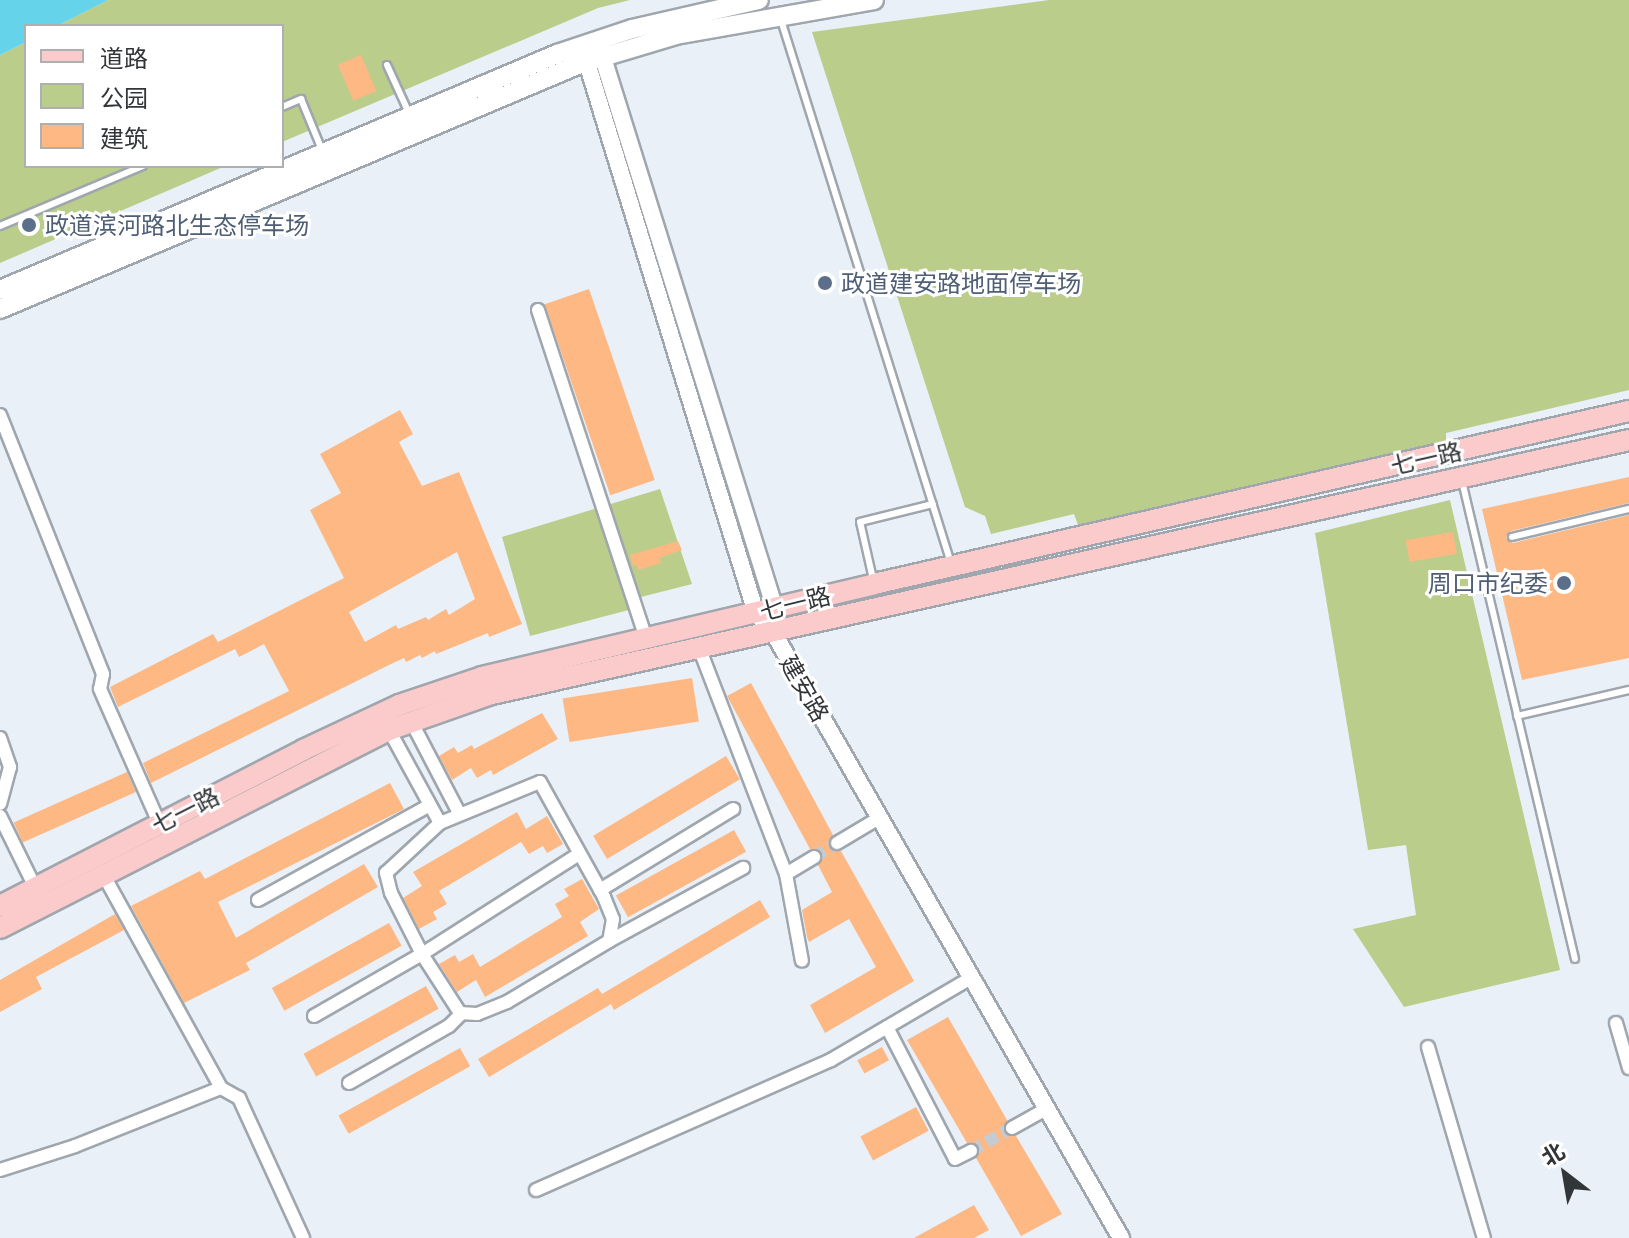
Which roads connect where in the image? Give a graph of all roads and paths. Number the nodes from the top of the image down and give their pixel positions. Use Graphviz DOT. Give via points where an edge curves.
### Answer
graph roads {
  1 [pos="759,0"];
  2 [pos="874,0"];
  3 [pos="780,15"];
  4 [pos="592,51"];
  5 [pos="387,65"];
  6 [pos="284,106"];
  7 [pos="410,117"];
  8 [pos="324,153"];
  9 [pos="138,168"];
  10 [pos="0,226"];
  11 [pos="0,290"];
  12 [pos="0,309"];
  13 [pos="538,310"];
  14 [pos="1629,411"];
  15 [pos="0,415"];
  16 [pos="1629,440"];
  17 [pos="1461,478"];
  18 [pos="933,504"];
  19 [pos="1629,509"];
  20 [pos="1512,537"];
  21 [pos="952,567"];
  22 [pos="874,584"];
  23 [pos="766,611"];
  24 [pos="773,632"];
  25 [pos="646,638"];
  26 [pos="700,650"];
  27 [pos="1629,690"];
  28 [pos="1517,716"];
  29 [pos="411,721"];
  30 [pos="389,730"];
  31 [pos="0,738"];
  32 [pos="0,804"];
  33 [pos="430,805"];
  34 [pos="733,809"];
  35 [pos="459,813"];
  36 [pos="0,816"];
  37 [pos="879,818"];
  38 [pos="159,823"];
  39 [pos="440,823"];
  40 [pos="837,843"];
  41 [pos="579,854"];
  42 [pos="814,857"];
  43 [pos="743,868"];
  44 [pos="103,874"];
  45 [pos="786,874"];
  46 [pos="35,887"];
  47 [pos="600,890"];
  48 [pos="258,900"];
  49 [pos="0,906"];
  50 [pos="0,928"];
  51 [pos="609,941"];
  52 [pos="422,954"];
  53 [pos="1575,959"];
  54 [pos="802,961"];
  55 [pos="971,978"];
  56 [pos="462,1013"];
  57 [pos="314,1016"];
  58 [pos="1616,1023"];
  59 [pos="887,1027"];
  60 [pos="1428,1047"];
  61 [pos="1629,1068"];
  62 [pos="349,1083"];
  63 [pos="221,1088"];
  64 [pos="1046,1109"];
  65 [pos="1012,1128"];
  66 [pos="971,1151"];
  67 [pos="0,1170"];
  68 [pos="536,1190"];
  69 [pos="303,1238"];
  70 [pos="1121,1238"];
  71 [pos="1484,1238"];
  1 -- 4 [label="main road"];
  2 -- 3 [label="main road"];
  3 -- 4 [label="main road"];
  3 -- 18 [label="lane"];
  4 -- 7 [label="main road"];
  4 -- 12 [label="main road"];
  4 -- 23 [label="street, 建安路"];
  5 -- 7 [label="lane"];
  6 -- 8 [label="lane" via="301,99"];
  7 -- 8 [label="main road"];
  8 -- 11 [label="main road"];
  9 -- 10 [label="lane"];
  13 -- 25 [label="street"];
  14 -- 21 [label="main road, 七一路"];
  15 -- 38 [label="street" via="103,674 100,689"];
  16 -- 17 [label="main road, 七一路"];
  17 -- 24 [label="main road, 七一路"];
  17 -- 28 [label="lane"];
  18 -- 21 [label="lane"];
  18 -- 22 [label="lane" via="860,522"];
  19 -- 20 [label="lane"];
  21 -- 22 [label="main road, 七一路"];
  22 -- 23 [label="main road, 七一路"];
  23 -- 24 [label="street, 建安路"];
  23 -- 25 [label="main road, 七一路"];
  24 -- 29 [label="main road, 七一路" via="492,694"];
  24 -- 37 [label="street, 建安路"];
  25 -- 38 [label="main road, 七一路" via="482,677 399,705"];
  26 -- 45 [label="street"];
  27 -- 28 [label="lane"];
  28 -- 53 [label="lane"];
  29 -- 30 [label="main road, 七一路"];
  29 -- 35 [label="street"];
  30 -- 33 [label="street"];
  30 -- 44 [label="main road, 七一路"];
  31 -- 32 [label="street" via="10,767"];
  33 -- 39 [label="street"];
  33 -- 48 [label="street"];
  34 -- 47 [label="street"];
  35 -- 39 [label="street"];
  35 -- 41 [label="street" via="540,782"];
  36 -- 46 [label="street"];
  37 -- 40 [label="street"];
  37 -- 55 [label="street, 建安路"];
  38 -- 46 [label="main road, 七一路"];
  39 -- 52 [label="street" via="386,873"];
  41 -- 47 [label="street"];
  41 -- 52 [label="street"];
  42 -- 45 [label="street"];
  43 -- 51 [label="street"];
  44 -- 50 [label="main road, 七一路"];
  44 -- 63 [label="street"];
  45 -- 54 [label="street"];
  46 -- 49 [label="main road, 七一路"];
  47 -- 51 [label="street" via="613,919"];
  51 -- 56 [label="street" via="507,1002 477,1014"];
  52 -- 56 [label="street"];
  52 -- 57 [label="street"];
  55 -- 59 [label="street"];
  55 -- 64 [label="street, 建安路"];
  56 -- 62 [label="street" via="449,1026"];
  58 -- 61 [label="street"];
  59 -- 66 [label="street" via="955,1159"];
  59 -- 68 [label="street" via="831,1060"];
  60 -- 71 [label="street"];
  63 -- 67 [label="street"];
  63 -- 69 [label="street" via="239,1098"];
  64 -- 65 [label="street"];
  64 -- 70 [label="street, 建安路"];
}
